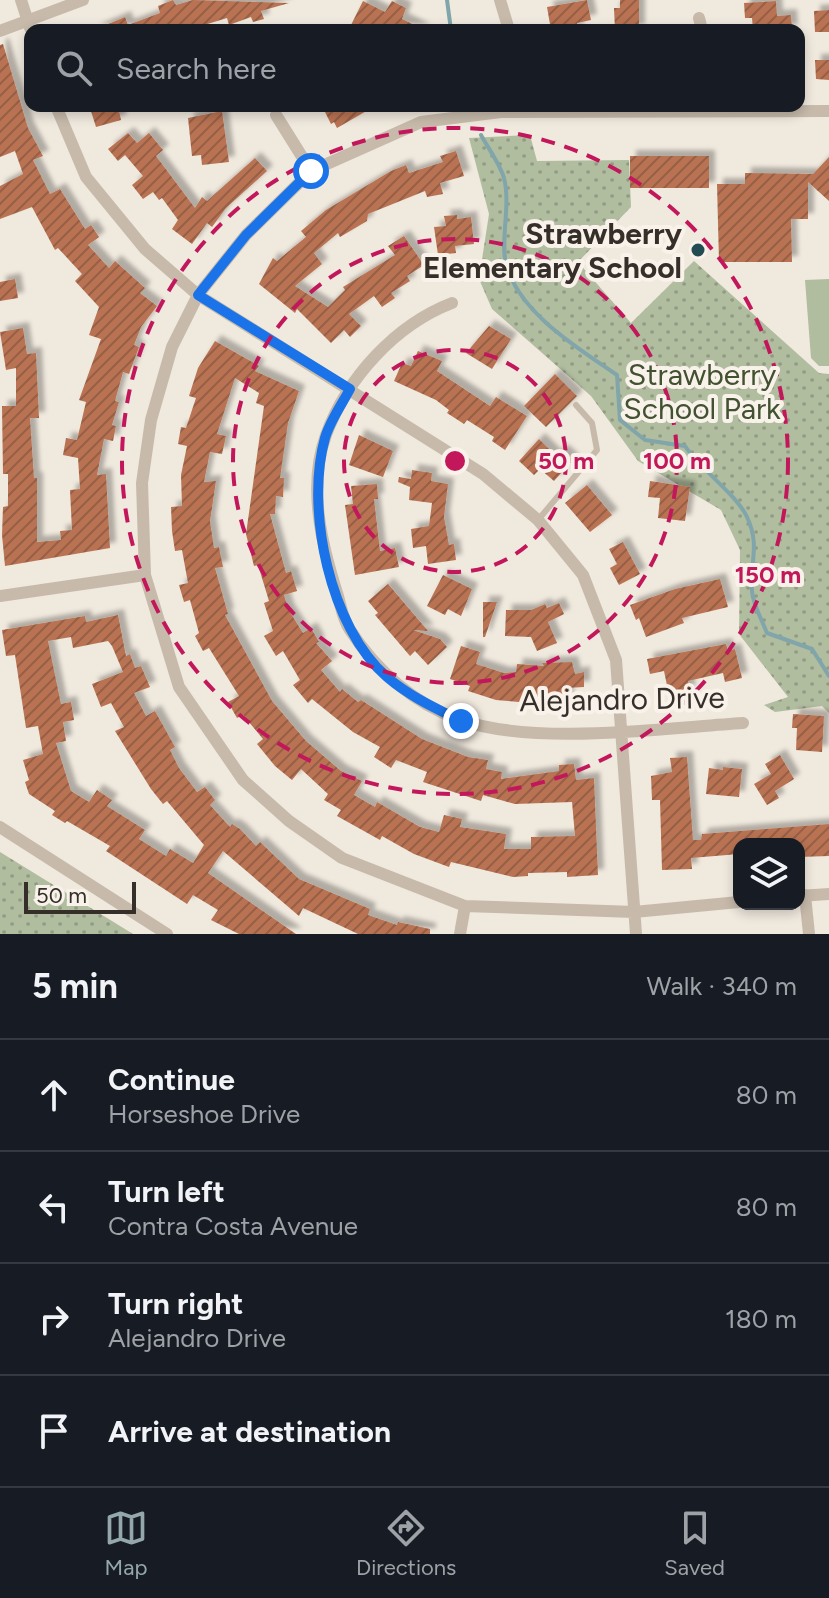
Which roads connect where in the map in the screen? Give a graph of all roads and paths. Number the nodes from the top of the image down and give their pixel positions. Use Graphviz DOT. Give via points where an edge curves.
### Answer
graph roads {
  1 [pos="21,0"];
  2 [pos="83,0"];
  3 [pos="500,0"];
  4 [pos="28,24"];
  5 [pos="33,24"];
  6 [pos="507,24"];
  7 [pos="24,27"];
  8 [pos="0,31"];
  9 [pos="805,111"];
  10 [pos="829,111"];
  11 [pos="59,112"];
  12 [pos="500,112"];
  13 [pos="276,115"];
  14 [pos="311,171"];
  15 [pos="198,295"];
  16 [pos="452,303"];
  17 [pos="350,389"];
  18 [pos="576,405"];
  19 [pos="538,520"];
  20 [pos="145,575"];
  21 [pos="0,596"];
  22 [pos="743,723"];
  23 [pos="621,731"];
  24 [pos="0,827"];
  25 [pos="829,894"];
  26 [pos="805,896"];
  27 [pos="733,903"];
  28 [pos="465,906"];
  29 [pos="805,910"];
  30 [pos="634,912"];
  31 [pos="167,934"];
  32 [pos="460,934"];
  33 [pos="636,934"];
  34 [pos="809,934"];
  1 -- 4 [label="street"];
  2 -- 5 [label="street"];
  3 -- 6 [label="street"];
  7 -- 8 [label="street"];
  9 -- 10 [label="street"];
  11 -- 15 [label="street" via="86,177 145,249"];
  12 -- 14 [label="street" via="421,122"];
  13 -- 14 [label="street"];
  14 -- 15 [label="street" via="246,235"];
  15 -- 17 [label="street"];
  15 -- 20 [label="street" via="172,347 151,420 142,483"];
  16 -- 17 [label="street, Alejandro Drive" via="402,331"];
  17 -- 19 [label="street" via="483,474"];
  17 -- 23 [label="street, Alejandro Drive" via="325,437 316,499 326,559 348,627 376,664 421,701 461,721 535,733"];
  18 -- 19 [label="lane" via="592,423 597,450"];
  19 -- 23 [label="street" via="583,575 616,660"];
  20 -- 21 [label="street"];
  20 -- 28 [label="street" via="179,687 243,780 342,858"];
  22 -- 23 [label="street, Alejandro Drive"];
  23 -- 30 [label="street"];
  24 -- 31 [label="street"];
  25 -- 26 [label="street"];
  27 -- 30 [label="street"];
  28 -- 30 [label="street"];
  28 -- 32 [label="street"];
  29 -- 34 [label="street"];
  30 -- 33 [label="street"];
}
